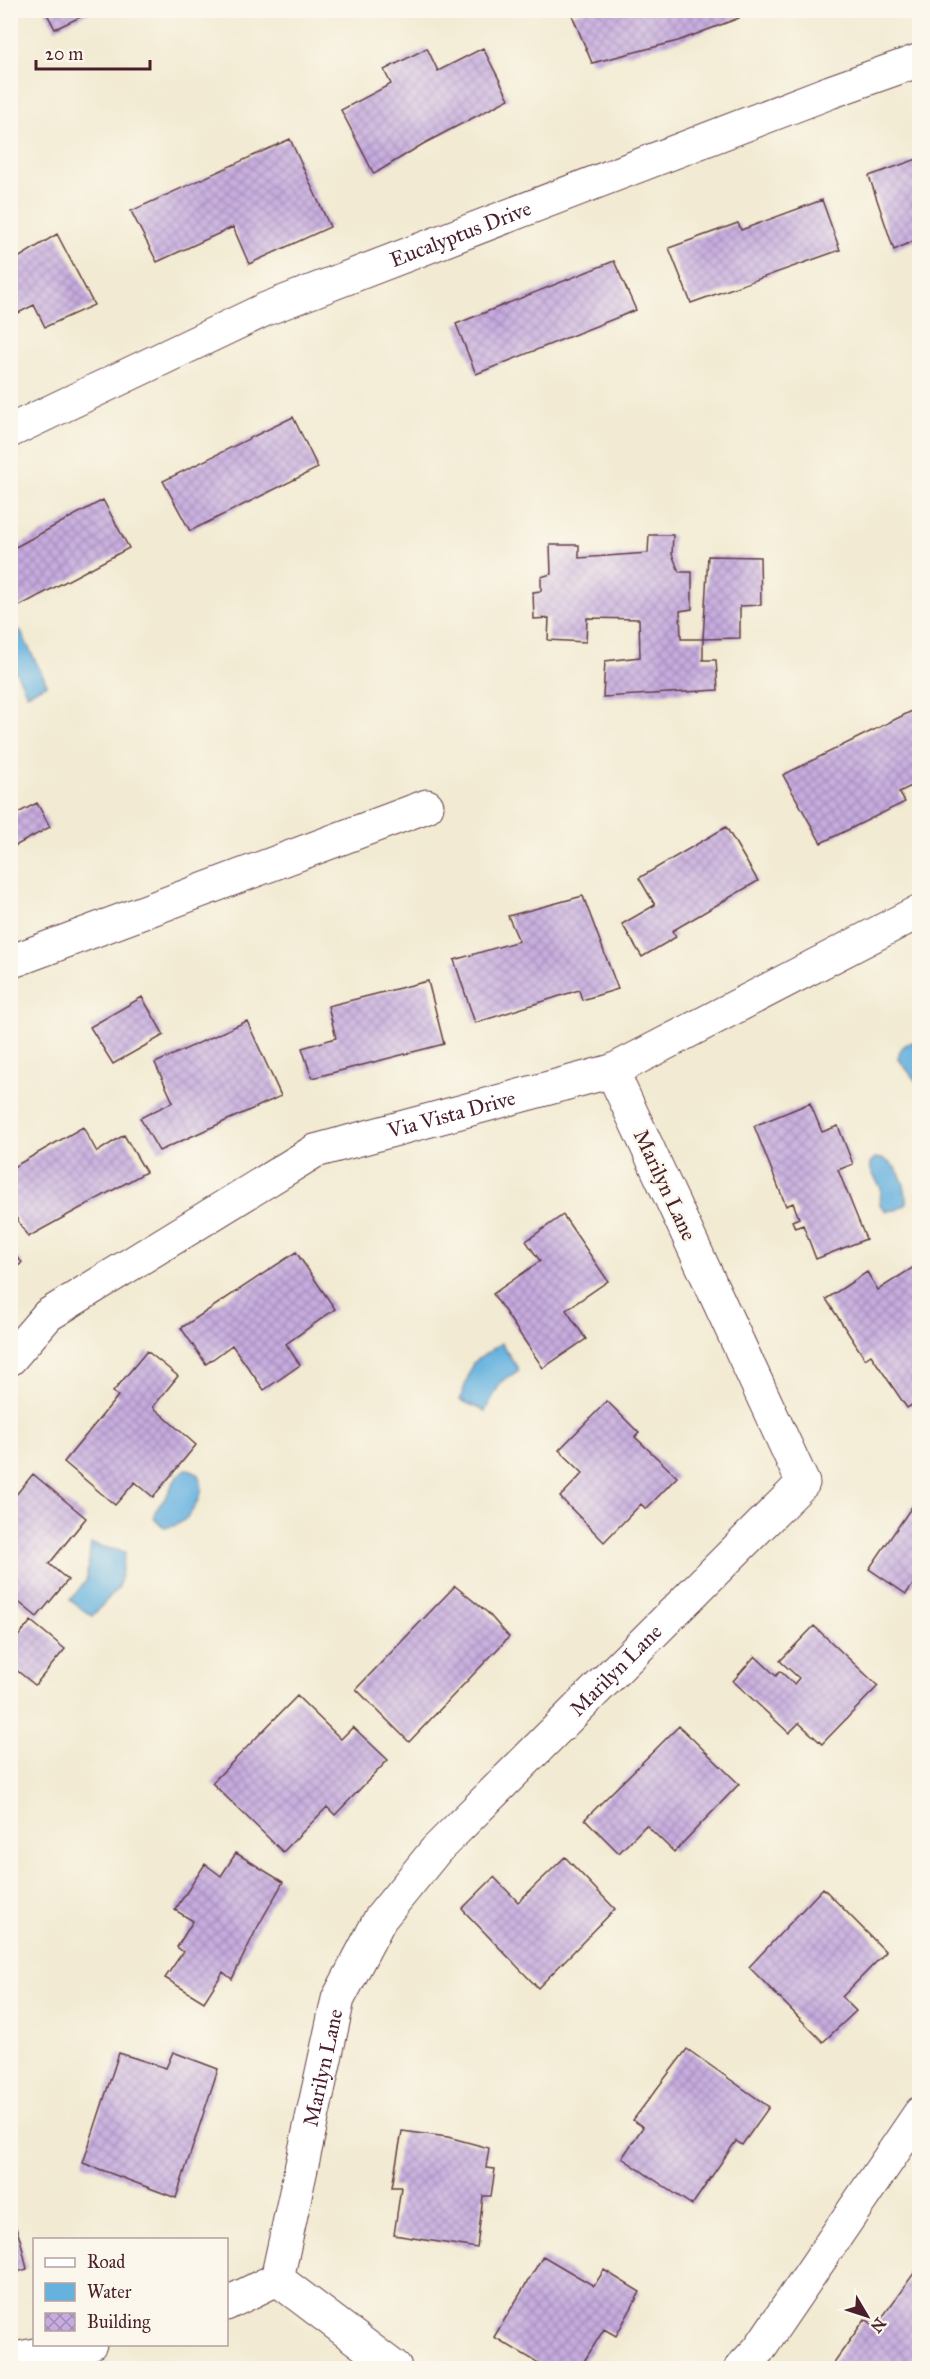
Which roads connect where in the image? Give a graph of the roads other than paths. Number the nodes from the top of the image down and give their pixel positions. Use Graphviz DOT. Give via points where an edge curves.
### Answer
graph roads {
  1 [pos="920,60"];
  2 [pos="10,431"];
  3 [pos="427,806"];
  4 [pos="920,911"];
  5 [pos="10,962"];
  6 [pos="612,1071"];
  7 [pos="10,1359"];
  8 [pos="920,2113"];
  9 [pos="277,2279"];
  10 [pos="228,2303"];
  11 [pos="80,2346"];
  12 [pos="10,2360"];
  13 [pos="395,2368"];
  14 [pos="741,2368"];
  1 -- 2 [label="street, Eucalyptus Drive" via="266,309"];
  3 -- 5 [label="street"];
  4 -- 6 [label="street, Via Vista Drive"];
  6 -- 7 [label="street, Via Vista Drive" via="315,1151 48,1315"];
  6 -- 9 [label="street, Marilyn Lane" via="803,1484 436,1850 380,1919 338,1999"];
  8 -- 14 [label="street" via="759,2349"];
  9 -- 10 [label="street"];
  9 -- 13 [label="street"];
  11 -- 12 [label="street"];
}
